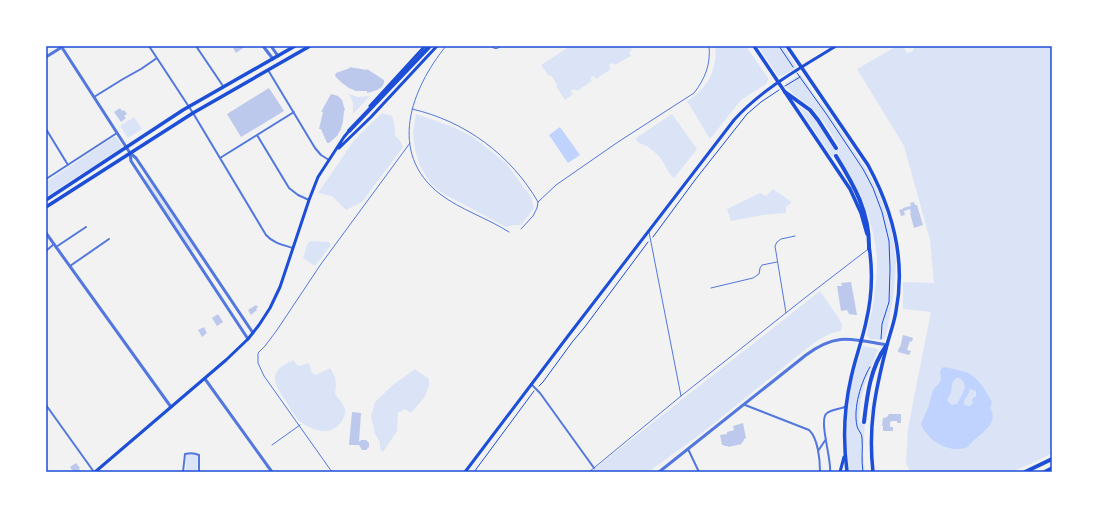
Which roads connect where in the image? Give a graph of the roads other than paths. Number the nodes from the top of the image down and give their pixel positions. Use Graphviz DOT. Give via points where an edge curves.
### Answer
graph roads {
  1 [pos="62,46"];
  2 [pos="149,46"];
  3 [pos="196,46"];
  4 [pos="263,46"];
  5 [pos="271,46"];
  6 [pos="295,46"];
  7 [pos="310,46"];
  8 [pos="425,46"];
  9 [pos="430,46"];
  10 [pos="437,46"];
  11 [pos="446,46"];
  12 [pos="491,46"];
  13 [pos="501,46"];
  14 [pos="709,46"];
  15 [pos="754,46"];
  16 [pos="787,46"];
  17 [pos="836,46"];
  18 [pos="278,56"];
  19 [pos="46,57"];
  20 [pos="157,58"];
  21 [pos="273,59"];
  22 [pos="802,68"];
  23 [pos="268,70"];
  24 [pos="779,82"];
  25 [pos="223,87"];
  26 [pos="784,90"];
  27 [pos="94,97"];
  28 [pos="189,107"];
  29 [pos="411,109"];
  30 [pos="294,112"];
  31 [pos="193,113"];
  32 [pos="46,129"];
  33 [pos="349,131"];
  34 [pos="117,133"];
  35 [pos="257,135"];
  36 [pos="410,143"];
  37 [pos="126,147"];
  38 [pos="836,148"];
  39 [pos="335,152"];
  40 [pos="130,153"];
  41 [pos="836,156"];
  42 [pos="220,158"];
  43 [pos="329,160"];
  44 [pos="68,165"];
  45 [pos="148,176"];
  46 [pos="46,179"];
  47 [pos="143,179"];
  48 [pos="46,200"];
  49 [pos="309,200"];
  50 [pos="538,202"];
  51 [pos="46,206"];
  52 [pos="86,228"];
  53 [pos="521,229"];
  54 [pos="649,230"];
  55 [pos="46,232"];
  56 [pos="509,232"];
  57 [pos="795,236"];
  58 [pos="109,239"];
  59 [pos="55,246"];
  60 [pos="293,248"];
  61 [pos="869,249"];
  62 [pos="46,250"];
  63 [pos="198,250"];
  64 [pos="192,254"];
  65 [pos="778,262"];
  66 [pos="70,266"];
  67 [pos="219,282"];
  68 [pos="213,286"];
  69 [pos="711,288"];
  70 [pos="236,307"];
  71 [pos="230,312"];
  72 [pos="786,313"];
  73 [pos="253,333"];
  74 [pos="248,339"];
  75 [pos="861,341"];
  76 [pos="887,346"];
  77 [pos="205,379"];
  78 [pos="531,384"];
  79 [pos="681,396"];
  80 [pos="46,404"];
  81 [pos="744,404"];
  82 [pos="171,407"];
  83 [pos="846,407"];
  84 [pos="864,422"];
  85 [pos="300,426"];
  86 [pos="826,439"];
  87 [pos="272,445"];
  88 [pos="688,449"];
  89 [pos="818,451"];
  90 [pos="845,453"];
  91 [pos="1052,459"];
  92 [pos="594,468"];
  93 [pos="1052,468"];
  94 [pos="94,472"];
  95 [pos="183,472"];
  96 [pos="199,472"];
  97 [pos="272,472"];
  98 [pos="332,472"];
  99 [pos="465,472"];
  100 [pos="589,472"];
  101 [pos="659,472"];
  102 [pos="699,472"];
  103 [pos="820,472"];
  104 [pos="830,472"];
  105 [pos="840,472"];
  106 [pos="846,472"];
  107 [pos="873,472"];
  108 [pos="1025,472"];
  109 [pos="1044,472"];
  1 -- 19 [label="street"];
  1 -- 27 [label="street"];
  2 -- 20 [label="street"];
  3 -- 25 [label="street"];
  4 -- 21 [label="street"];
  5 -- 18 [label="street"];
  6 -- 18 [label="main road"];
  7 -- 23 [label="main road"];
  8 -- 33 [label="main road"];
  9 -- 33 [label="highway"];
  10 -- 39 [label="main road"];
  11 -- 29 [label="lane" via="427,74"];
  12 -- 13 [label="lane" via="498,49"];
  14 -- 50 [label="lane" via="706,73 694,92 562,181"];
  15 -- 24 [label="main road"];
  16 -- 22 [label="main road"];
  17 -- 22 [label="main road"];
  18 -- 21 [label="main road"];
  20 -- 27 [label="street"];
  20 -- 28 [label="street"];
  21 -- 25 [label="main road"];
  22 -- 24 [label="main road"];
  22 -- 76 [label="main road" via="868,165 890,213 897,247 899,290 895,320"];
  23 -- 30 [label="street"];
  23 -- 31 [label="main road"];
  24 -- 26 [label="main road"];
  24 -- 54 [label="main road" via="751,102 734,120"];
  25 -- 28 [label="main road"];
  26 -- 38 [label="highway" via="810,110"];
  26 -- 61 [label="main road" via="850,189 866,230"];
  27 -- 34 [label="street"];
  28 -- 31 [label="street"];
  28 -- 37 [label="main road"];
  29 -- 36 [label="lane" via="408,130"];
  29 -- 50 [label="lane" via="431,114 480,138 518,173"];
  30 -- 35 [label="street"];
  30 -- 43 [label="street" via="315,148"];
  31 -- 40 [label="main road"];
  31 -- 42 [label="street"];
  32 -- 44 [label="street"];
  33 -- 39 [label="main road"];
  34 -- 37 [label="street"];
  34 -- 44 [label="street"];
  35 -- 42 [label="street"];
  35 -- 49 [label="street" via="289,188"];
  36 -- 56 [label="lane" via="412,156 418,168 435,190 469,212"];
  36 -- 85 [label="lane" via="258,353 258,363 264,376"];
  37 -- 40 [label="street"];
  37 -- 48 [label="main road"];
  39 -- 43 [label="main road"];
  40 -- 45 [label="street"];
  40 -- 47 [label="street" via="131,161"];
  40 -- 51 [label="main road"];
  41 -- 61 [label="highway" via="862,205"];
  42 -- 60 [label="street" via="266,235 275,242"];
  43 -- 49 [label="main road" via="318,177"];
  44 -- 46 [label="street"];
  45 -- 47 [label="street"];
  45 -- 63 [label="street"];
  47 -- 64 [label="street"];
  49 -- 60 [label="main road"];
  50 -- 53 [label="lane" via="533,216"];
  52 -- 59 [label="street"];
  54 -- 78 [label="main road"];
  54 -- 79 [label="lane"];
  55 -- 59 [label="street"];
  57 -- 65 [label="lane" via="777,242 775,246"];
  58 -- 66 [label="street"];
  59 -- 62 [label="street"];
  59 -- 66 [label="street"];
  60 -- 73 [label="main road" via="275,299"];
  61 -- 72 [label="lane"];
  61 -- 75 [label="main road" via="870,295"];
  63 -- 64 [label="street"];
  63 -- 67 [label="street"];
  64 -- 68 [label="street"];
  65 -- 69 [label="lane" via="762,265 759,274 753,278"];
  65 -- 72 [label="lane"];
  66 -- 82 [label="street"];
  67 -- 68 [label="street"];
  67 -- 70 [label="street"];
  68 -- 71 [label="street"];
  70 -- 71 [label="street"];
  70 -- 73 [label="street"];
  71 -- 74 [label="street"];
  72 -- 79 [label="lane"];
  73 -- 74 [label="main road"];
  74 -- 77 [label="main road"];
  75 -- 76 [label="street"];
  75 -- 81 [label="street" via="836,339 816,347"];
  75 -- 83 [label="main road"];
  76 -- 84 [label="highway" via="873,370"];
  76 -- 107 [label="main road" via="872,415"];
  77 -- 82 [label="main road"];
  77 -- 97 [label="street"];
  78 -- 92 [label="street"];
  78 -- 99 [label="main road"];
  79 -- 92 [label="lane"];
  80 -- 94 [label="street"];
  81 -- 88 [label="street"];
  81 -- 89 [label="street" via="808,429 813,435"];
  82 -- 94 [label="main road"];
  83 -- 86 [label="street" via="825,414"];
  83 -- 90 [label="main road"];
  85 -- 87 [label="lane"];
  85 -- 98 [label="lane"];
  86 -- 89 [label="street"];
  86 -- 104 [label="street"];
  88 -- 101 [label="street"];
  88 -- 102 [label="street"];
  89 -- 103 [label="street"];
  90 -- 105 [label="main road"];
  90 -- 106 [label="main road"];
  91 -- 108 [label="highway"];
  92 -- 100 [label="lane"];
  93 -- 109 [label="main road"];
  95 -- 96 [label="street" via="185,454 197,454"];
}
